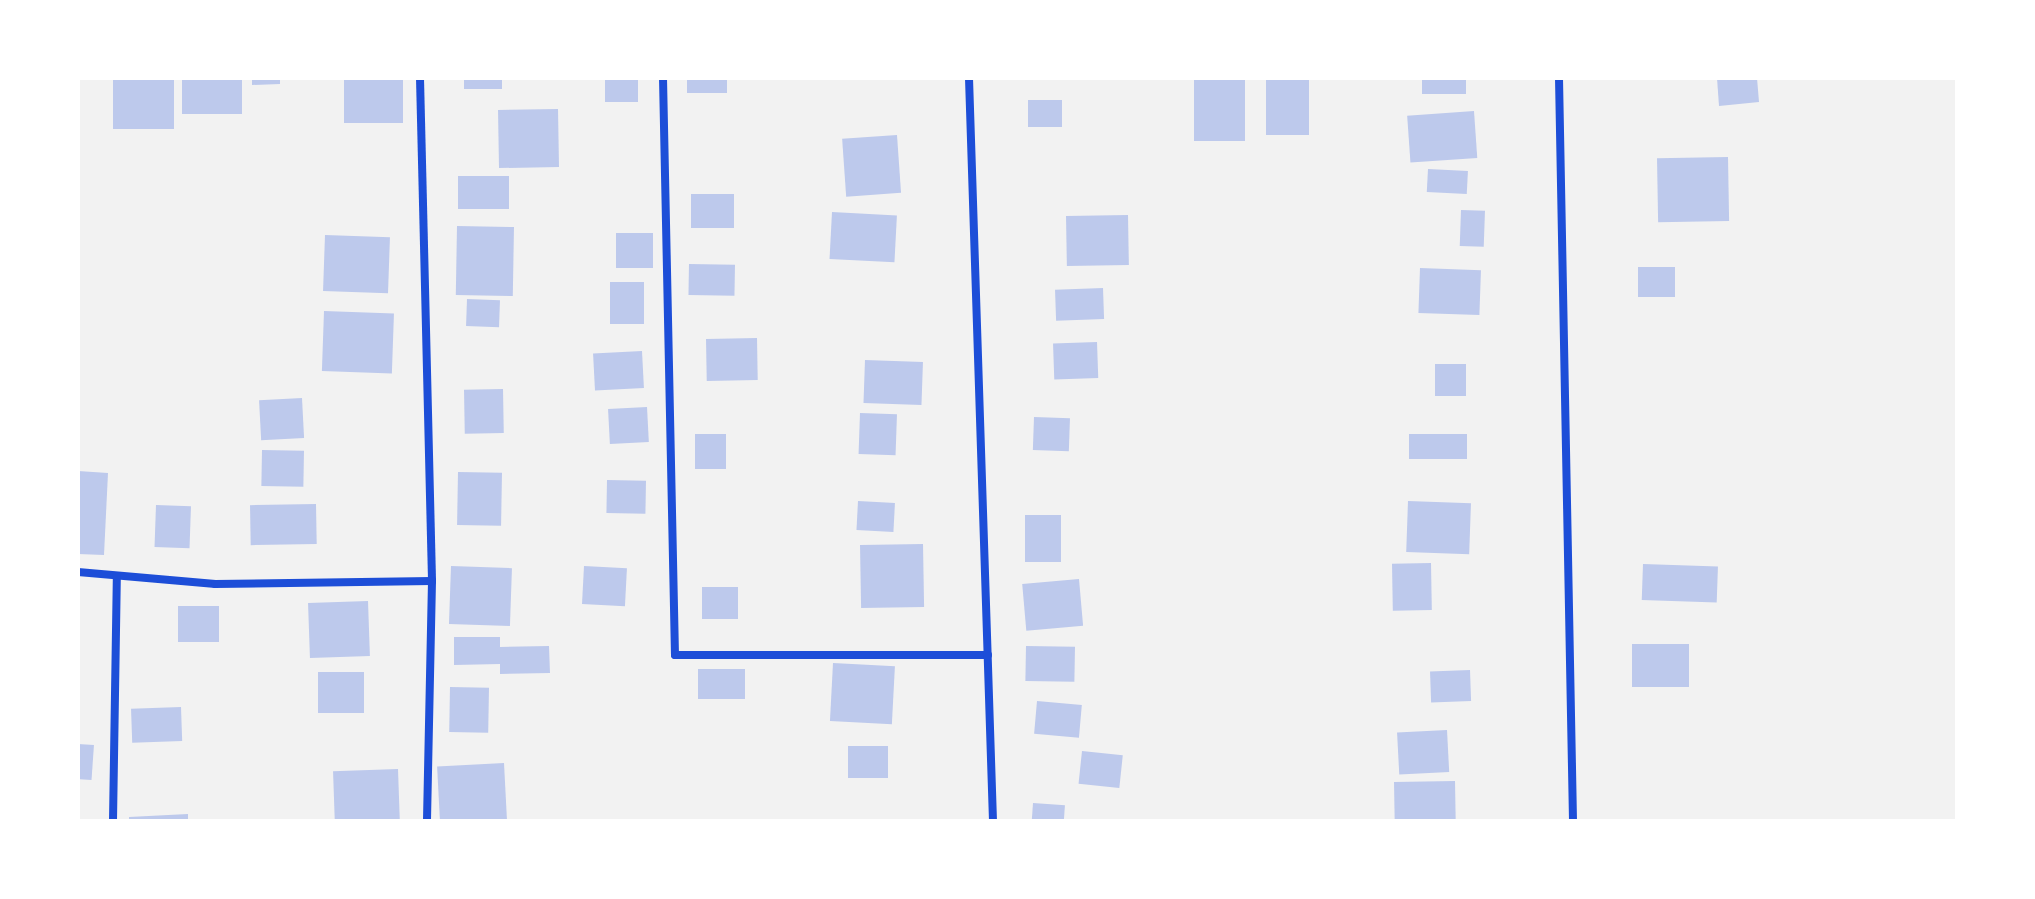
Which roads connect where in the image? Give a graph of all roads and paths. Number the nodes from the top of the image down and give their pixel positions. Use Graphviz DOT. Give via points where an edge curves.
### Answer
graph roads {
  1 [pos="420,78"];
  2 [pos="663,78"];
  3 [pos="969,78"];
  4 [pos="1559,78"];
  5 [pos="78,572"];
  6 [pos="117,576"];
  7 [pos="432,581"];
  8 [pos="988,655"];
  9 [pos="113,821"];
  10 [pos="427,821"];
  11 [pos="993,821"];
  12 [pos="1573,821"];
  1 -- 7 [label="street"];
  2 -- 8 [label="street" via="675,655"];
  3 -- 8 [label="street"];
  4 -- 12 [label="street"];
  5 -- 6 [label="street"];
  6 -- 7 [label="street" via="215,584"];
  6 -- 9 [label="street"];
  7 -- 10 [label="street"];
  8 -- 11 [label="street"];
}
